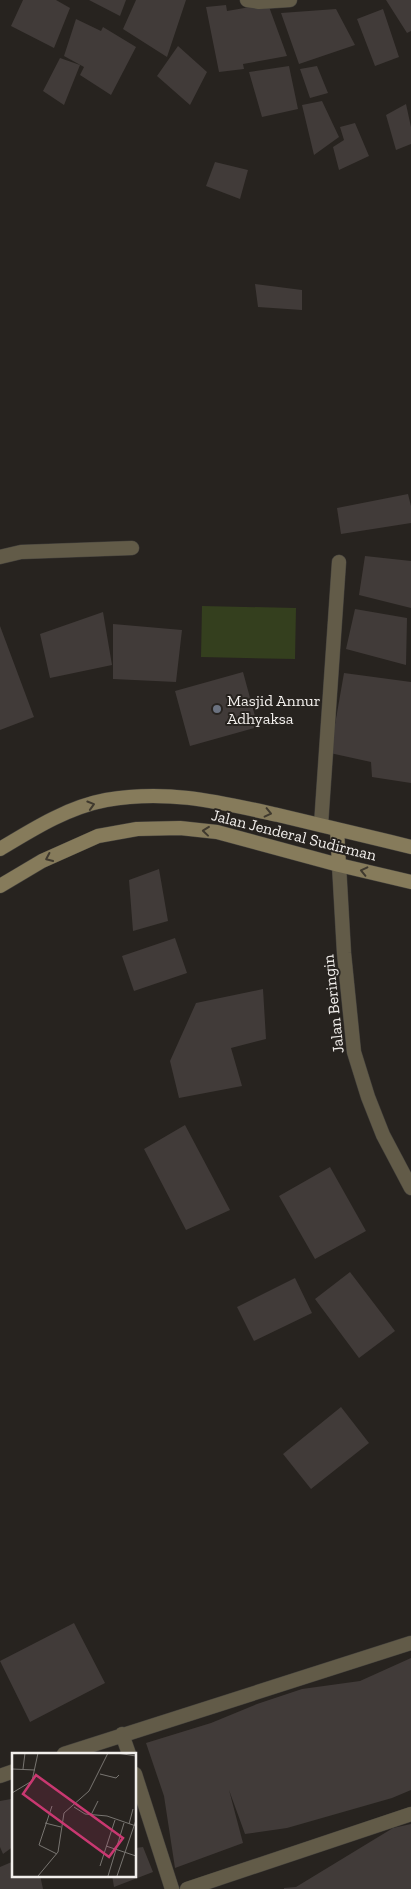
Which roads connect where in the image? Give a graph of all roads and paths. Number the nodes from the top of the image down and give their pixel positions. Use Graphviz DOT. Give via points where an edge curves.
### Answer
graph roads {
  1 [pos="246,0"];
  2 [pos="290,0"];
  3 [pos="132,548"];
  4 [pos="0,557"];
  5 [pos="339,562"];
  6 [pos="322,826"];
  7 [pos="337,829"];
  8 [pos="411,847"];
  9 [pos="0,849"];
  10 [pos="340,865"];
  11 [pos="411,882"];
  12 [pos="0,886"];
  13 [pos="411,1188"];
  14 [pos="411,1643"];
  15 [pos="122,1734"];
  16 [pos="67,1753"];
  17 [pos="129,1753"];
  18 [pos="12,1772"];
  19 [pos="0,1776"];
  20 [pos="136,1777"];
  21 [pos="411,1814"];
  22 [pos="172,1889"];
  23 [pos="187,1889"];
  1 -- 2 [label="street"];
  3 -- 4 [label="street" via="21,552"];
  5 -- 6 [label="street"];
  6 -- 7 [label="main road, Jalan Jenderal Sudirman"];
  9 -- 6 [label="main road, Jalan Jenderal Sudirman, one-way" via="68,812 106,800 158,794 210,800"];
  7 -- 8 [label="main road, Jalan Jenderal Sudirman"];
  7 -- 10 [label="main road"];
  11 -- 10 [label="main road, Jalan Jenderal Sudirman, one-way"];
  10 -- 12 [label="main road, Jalan Jenderal Sudirman, one-way" via="217,832 180,828 137,829 98,836 42,861"];
  10 -- 13 [label="street, Jalan Beringin" via="344,953 354,1052 382,1135"];
  14 -- 15 [label="street"];
  15 -- 16 [label="street"];
  15 -- 17 [label="street"];
  18 -- 19 [label="street"];
  20 -- 22 [label="street"];
  21 -- 23 [label="street"];
}
